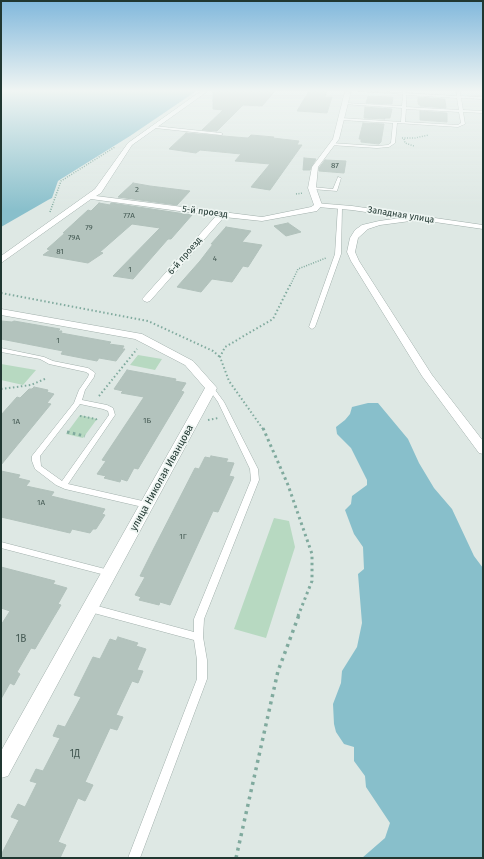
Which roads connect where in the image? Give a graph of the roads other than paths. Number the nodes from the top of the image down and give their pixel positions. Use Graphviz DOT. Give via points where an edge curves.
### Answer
graph roads {
  1 [pos="149,131"];
  2 [pos="194,131"];
  3 [pos="338,131"];
  4 [pos="394,131"];
  5 [pos="221,134"];
  6 [pos="331,144"];
  7 [pos="339,178"];
  8 [pos="312,188"];
  9 [pos="89,197"];
  10 [pos="318,205"];
  11 [pos="340,207"];
  12 [pos="222,214"];
  13 [pos="414,218"];
  14 [pos="483,227"];
  15 [pos="1,260"];
  16 [pos="147,299"];
  17 [pos="1,312"];
  18 [pos="312,327"];
  19 [pos="1,350"];
  20 [pos="211,388"];
  21 [pos="78,401"];
  22 [pos="483,450"];
  23 [pos="63,485"];
  24 [pos="147,505"];
  25 [pos="1,546"];
  26 [pos="109,573"];
  27 [pos="90,608"];
  28 [pos="198,637"];
  29 [pos="1,769"];
  30 [pos="134,858"];
  1 -- 9 [label="street" via="130,144 98,190"];
  2 -- 5 [label="lane"];
  3 -- 6 [label="street" via="336,139"];
  4 -- 6 [label="lane" via="393,143 381,147"];
  6 -- 8 [label="street" via="315,167"];
  7 -- 8 [label="lane" via="335,190"];
  8 -- 10 [label="street"];
  9 -- 12 [label="street, 5-й проезд"];
  9 -- 15 [label="street"];
  10 -- 11 [label="street, Западная улица"];
  10 -- 12 [label="street, 5-й проезд" via="314,209 271,219"];
  11 -- 13 [label="street, Западная улица"];
  11 -- 18 [label="lane" via="338,254"];
  12 -- 16 [label="street, 6-й проезд"];
  13 -- 14 [label="street, Западная улица"];
  13 -- 22 [label="street" via="366,227 354,238 351,252 354,261 427,376"];
  17 -- 20 [label="street" via="130,334 145,339 188,363"];
  19 -- 21 [label="lane" via="91,372 92,376"];
  20 -- 24 [label="street, улица Николая Иванцова"];
  20 -- 28 [label="lane" via="221,402 256,476 201,613"];
  21 -- 23 [label="lane" via="36,459 38,466"];
  21 -- 23 [label="lane" via="105,407 112,415"];
  23 -- 24 [label="lane"];
  24 -- 26 [label="street, улица Николая Иванцова"];
  25 -- 26 [label="lane"];
  26 -- 27 [label="street, улица Николая Иванцова"];
  27 -- 28 [label="lane"];
  27 -- 29 [label="street, улица Николая Иванцова"];
  28 -- 30 [label="lane" via="202,653 202,679"];
}
